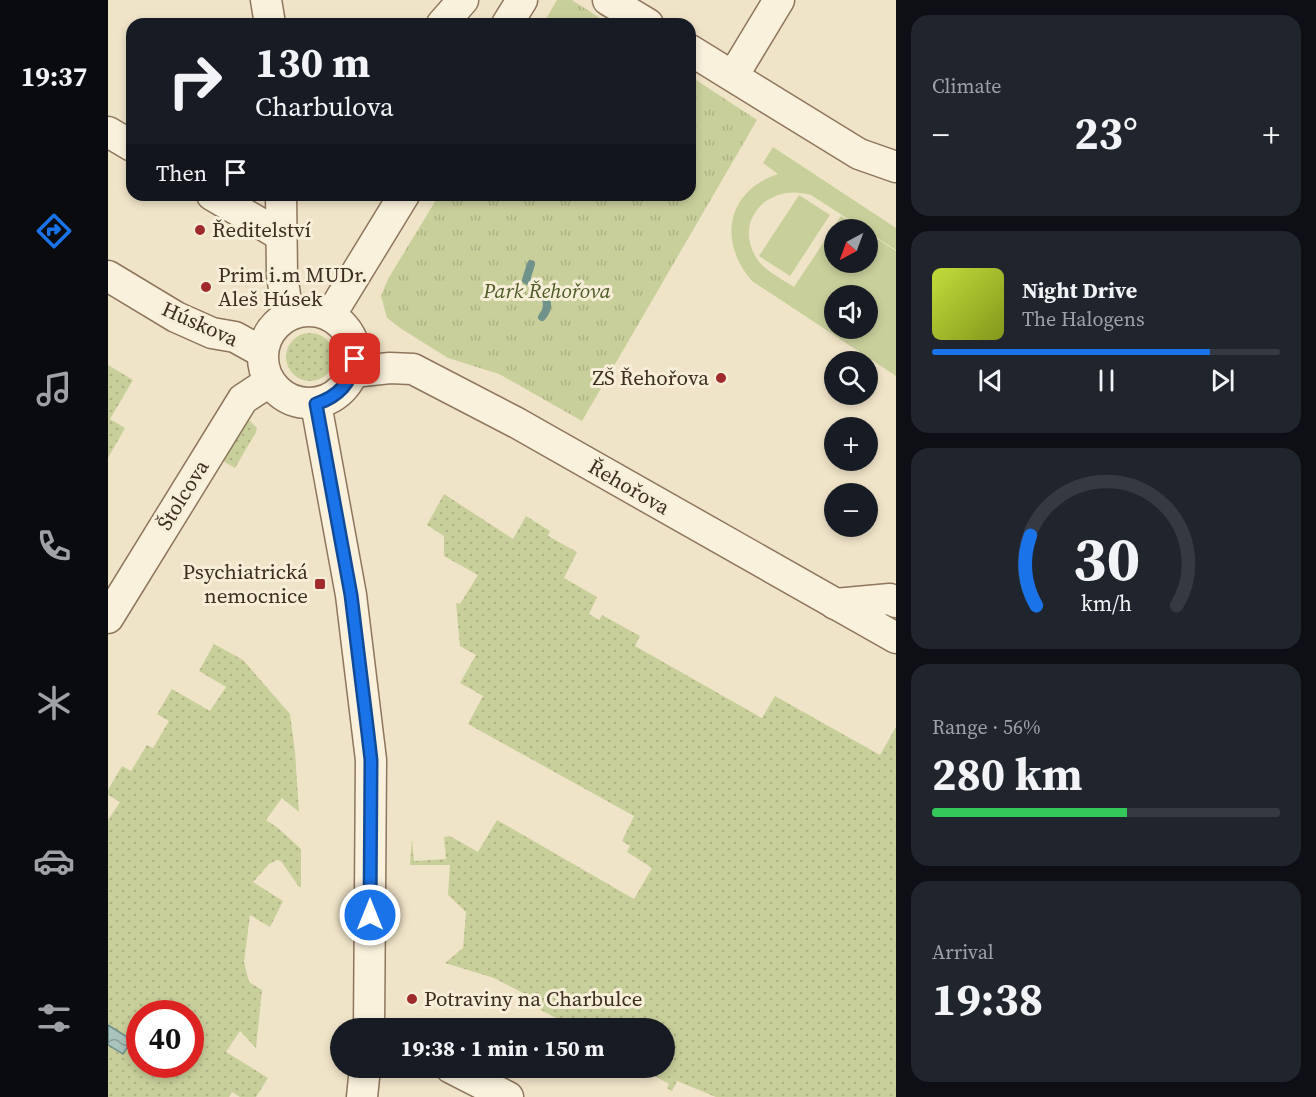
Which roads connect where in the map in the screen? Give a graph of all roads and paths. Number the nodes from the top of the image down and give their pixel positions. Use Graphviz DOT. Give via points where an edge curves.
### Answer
graph roads {
  1 [pos="266,0"];
  2 [pos="463,0"];
  3 [pos="522,0"];
  4 [pos="608,0"];
  5 [pos="779,0"];
  6 [pos="269,18"];
  7 [pos="447,18"];
  8 [pos="511,18"];
  9 [pos="638,18"];
  10 [pos="696,54"];
  11 [pos="733,76"];
  12 [pos="108,132"];
  13 [pos="126,143"];
  14 [pos="895,165"];
  15 [pos="222,201"];
  16 [pos="282,201"];
  17 [pos="400,201"];
  18 [pos="280,235"];
  19 [pos="108,276"];
  20 [pos="288,315"];
  21 [pos="330,316"];
  22 [pos="262,352"];
  23 [pos="353,372"];
  24 [pos="269,382"];
  25 [pos="316,404"];
  26 [pos="896,602"];
  27 [pos="835,603"];
  28 [pos="108,618"];
  29 [pos="896,638"];
  30 [pos="371,1018"];
  31 [pos="364,1078"];
  32 [pos="471,1078"];
  33 [pos="362,1097"];
  34 [pos="508,1097"];
  1 -- 6 [label="street"];
  2 -- 7 [label="street"];
  3 -- 8 [label="street"];
  4 -- 9 [label="street"];
  5 -- 11 [label="street"];
  10 -- 11 [label="street"];
  11 -- 14 [label="street" via="860,154"];
  12 -- 13 [label="street"];
  15 -- 18 [label="street"];
  16 -- 18 [label="street"];
  17 -- 21 [label="street"];
  18 -- 20 [label="street"];
  19 -- 22 [label="street, Húskova" via="176,317 212,333 235,337"];
  20 -- 21 [label="street" via="315,311"];
  20 -- 22 [label="street" via="270,330"];
  21 -- 23 [label="street" via="349,334 355,352"];
  22 -- 24 [label="street"];
  23 -- 25 [label="street" via="338,394"];
  23 -- 27 [label="street, Řehořova" via="413,369 517,423"];
  24 -- 25 [label="street" via="288,399"];
  24 -- 28 [label="street, Štolcova" via="243,399"];
  25 -- 30 [label="street" via="351,595 371,760"];
  26 -- 27 [label="street" via="890,599"];
  27 -- 29 [label="street, Řehořova"];
  31 -- 33 [label="street"];
  32 -- 34 [label="street"];
}
